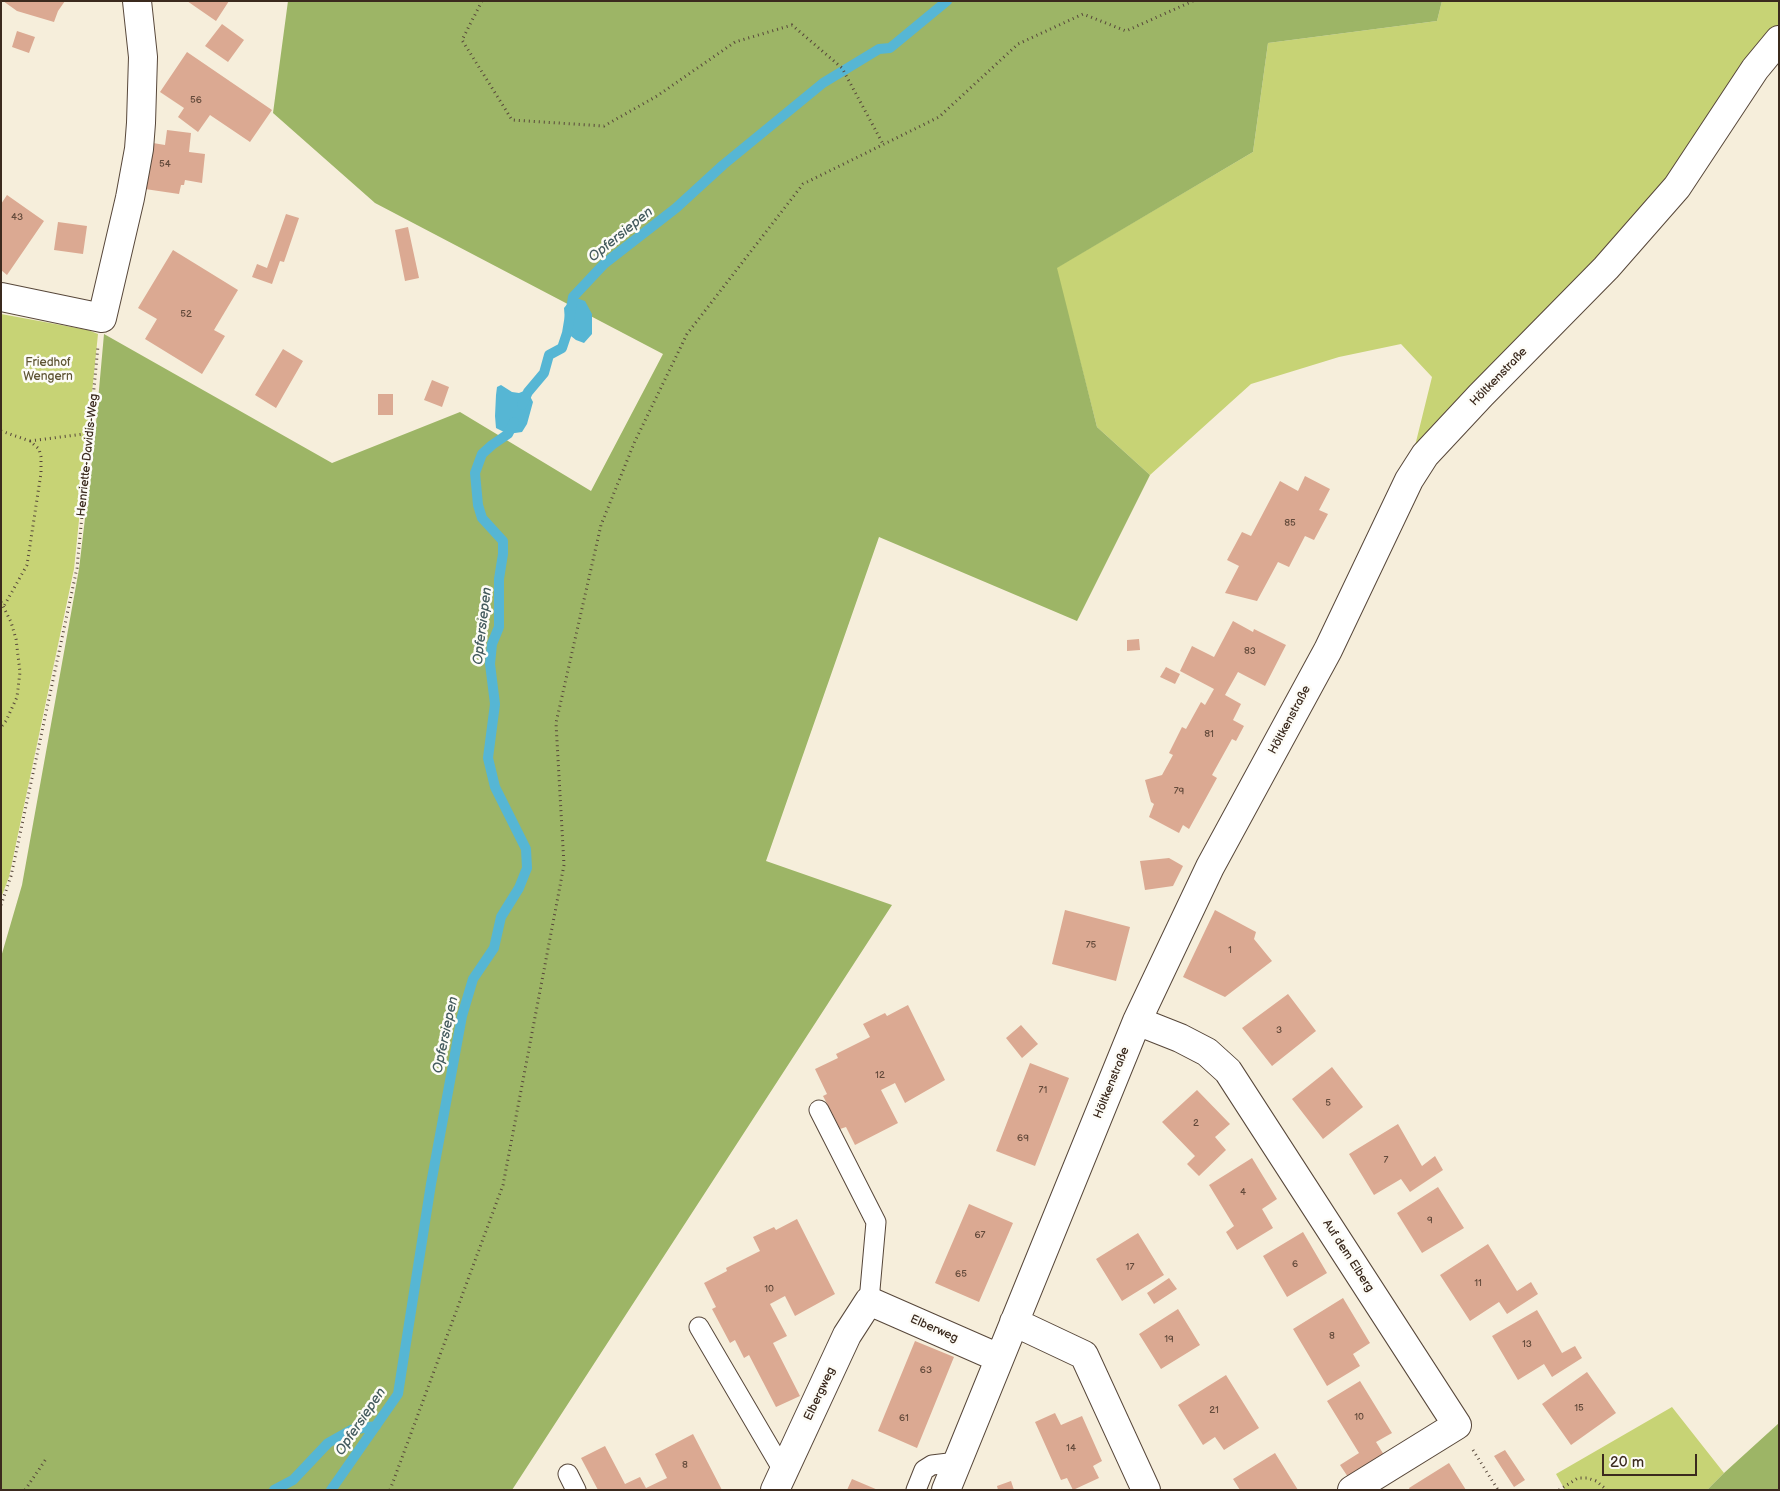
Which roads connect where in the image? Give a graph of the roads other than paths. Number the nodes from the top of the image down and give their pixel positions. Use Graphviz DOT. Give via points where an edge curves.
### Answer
graph roads {
  1 [pos="137,1"];
  2 [pos="1779,40"];
  3 [pos="1,296"];
  4 [pos="1137,1021"];
  5 [pos="819,1110"];
  6 [pos="869,1301"];
  7 [pos="1014,1322"];
  8 [pos="699,1327"];
  9 [pos="998,1358"];
  10 [pos="957,1462"];
  11 [pos="780,1481"];
  12 [pos="916,1490"];
  13 [pos="946,1490"];
  14 [pos="1146,1490"];
  15 [pos="1352,1490"];
  1 -- 3 [label="street" via="143,56 139,149 102,318"];
  2 -- 4 [label="street, Höltkenstraße" via="1755,69 1677,187 1606,268 1425,455 1409,480 1328,650 1210,867"];
  4 -- 7 [label="street, Höltkenstraße"];
  4 -- 15 [label="street, Auf dem Elberg" via="1207,1052 1228,1071 1457,1425"];
  5 -- 6 [label="lane" via="876,1222"];
  6 -- 9 [label="street, Elberweg"];
  6 -- 11 [label="street, Elbergweg" via="847,1336"];
  7 -- 9 [label="street, Höltkenstraße"];
  7 -- 14 [label="street" via="1084,1355"];
  8 -- 11 [label="lane"];
  9 -- 10 [label="street, Höltkenstraße"];
  10 -- 12 [label="lane" via="932,1465 924,1470"];
  10 -- 13 [label="street, Höltkenstraße"];
}
